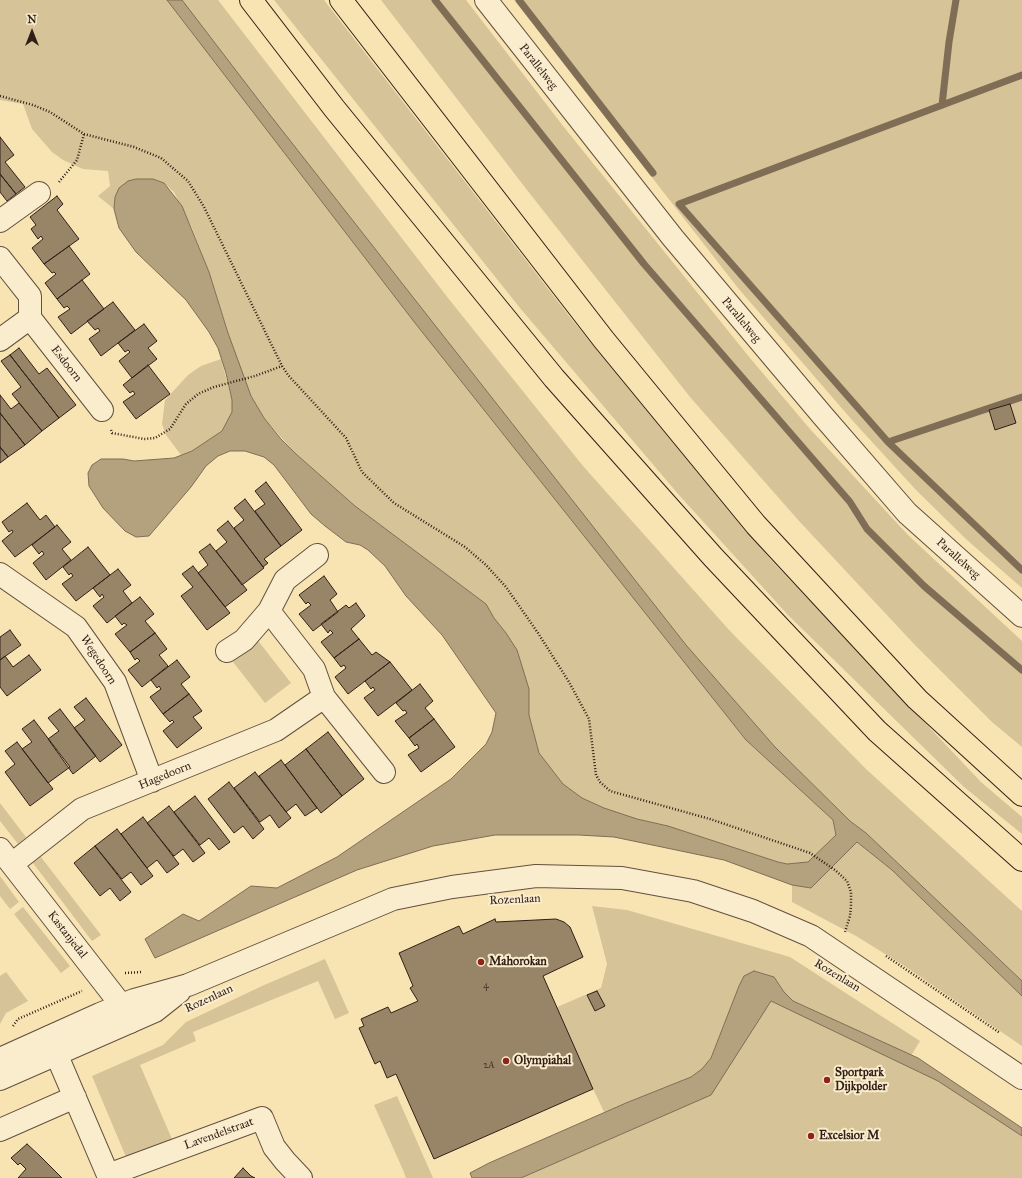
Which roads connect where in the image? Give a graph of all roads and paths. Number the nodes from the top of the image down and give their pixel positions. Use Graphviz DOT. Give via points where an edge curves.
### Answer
graph roads {
  1 [pos="251,0"];
  2 [pos="341,0"];
  3 [pos="486,0"];
  4 [pos="0,96"];
  5 [pos="84,134"];
  6 [pos="39,193"];
  7 [pos="0,222"];
  8 [pos="0,258"];
  9 [pos="30,318"];
  10 [pos="0,340"];
  11 [pos="282,366"];
  12 [pos="102,410"];
  13 [pos="317,556"];
  14 [pos="0,574"];
  15 [pos="269,611"];
  16 [pos="1022,616"];
  17 [pos="227,651"];
  18 [pos="324,697"];
  19 [pos="384,772"];
  20 [pos="152,781"];
  21 [pos="1022,794"];
  22 [pos="6,857"];
  23 [pos="1022,860"];
  24 [pos="838,929"];
  25 [pos="845,933"];
  26 [pos="852,937"];
  27 [pos="879,952"];
  28 [pos="145,972"];
  29 [pos="103,981"];
  30 [pos="126,1014"];
  31 [pos="11,1029"];
  32 [pos="1003,1034"];
  33 [pos="53,1046"];
  34 [pos="0,1059"];
  35 [pos="1022,1078"];
  36 [pos="0,1080"];
  37 [pos="75,1097"];
  38 [pos="0,1130"];
  39 [pos="301,1178"];
  1 -- 23 [label="highway" via="334,108 554,378 713,558 877,731"];
  2 -- 21 [label="highway" via="604,340 756,525 917,699"];
  3 -- 16 [label="street, Parallelweg" via="673,238 907,513"];
  4 -- 5 [label="path" via="50,112"];
  5 -- 6 [label="path" via="80,153 69,172 48,190"];
  5 -- 11 [label="path" via="134,147 161,158 188,181 204,207"];
  6 -- 7 [label="street"];
  8 -- 9 [label="street" via="30,296"];
  9 -- 10 [label="street"];
  9 -- 12 [label="street, Esdoorn"];
  11 -- 12 [label="path" via="198,394 186,404 170,429 155,438 144,439 112,433"];
  11 -- 25 [label="path" via="346,438 362,472 394,503 464,547 486,565 506,587 569,682 589,719 596,775 600,782 610,791 710,819 810,853 847,881 851,892 850,916"];
  13 -- 15 [label="street" via="285,580"];
  14 -- 20 [label="street, Wegedoorn" via="76,627 114,682"];
  15 -- 17 [label="street" via="244,640"];
  15 -- 18 [label="street" via="314,669"];
  18 -- 19 [label="street"];
  18 -- 20 [label="street, Hagedoorn" via="276,730"];
  20 -- 22 [label="street, Hagedoorn" via="82,809"];
  22 -- 29 [label="street, Kastanjedal"];
  24 -- 25 [label="path"];
  25 -- 26 [label="path"];
  27 -- 32 [label="path"];
  28 -- 29 [label="path" via="123,973"];
  29 -- 30 [label="street, Kastanjedal"];
  29 -- 31 [label="path" via="18,1019"];
  30 -- 33 [label="street, Rozenlaan"];
  30 -- 35 [label="street, Rozenlaan" via="155,1011 188,985 394,899 452,887 536,876 622,878 693,891 753,911 811,936"];
  33 -- 34 [label="street, Rozenlaan"];
  33 -- 36 [label="street, Rozenlaan"];
  33 -- 37 [label="street"];
  37 -- 38 [label="street"];
  37 -- 39 [label="street, Lavendelstraat" via="108,1175 262,1118 274,1147"];
}
